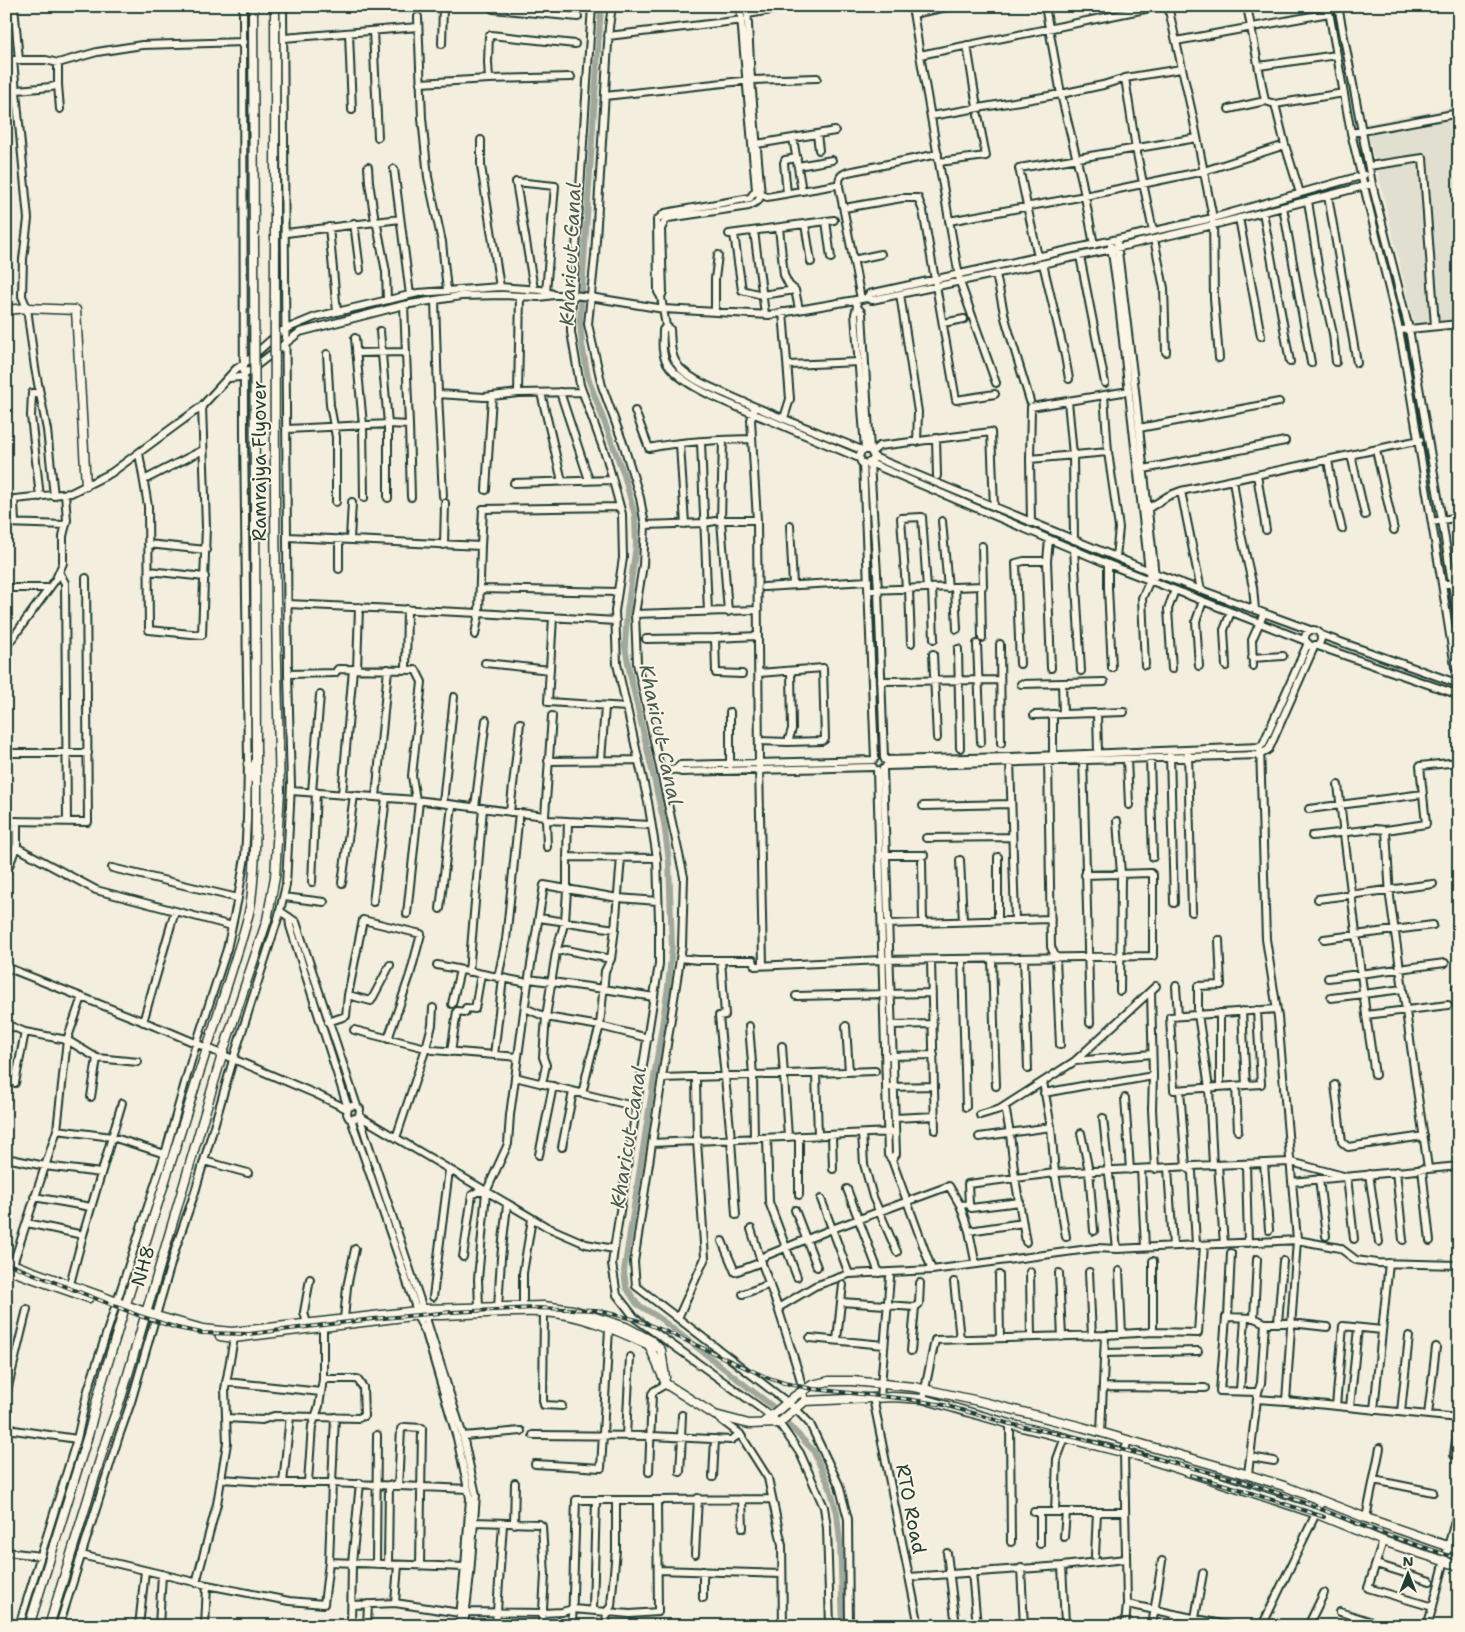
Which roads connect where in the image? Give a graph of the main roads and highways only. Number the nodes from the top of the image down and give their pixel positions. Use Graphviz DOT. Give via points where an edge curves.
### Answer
graph roads {
  1 [pos="253,6"];
  2 [pos="274,6"];
  3 [pos="6,310"];
  4 [pos="86,486"];
  5 [pos="248,764"];
  6 [pos="256,783"];
  7 [pos="268,915"];
  8 [pos="8,1265"];
  9 [pos="124,1308"];
  10 [pos="421,1313"];
  11 [pos="146,1314"];
  12 [pos="156,1318"];
  13 [pos="666,1384"];
  14 [pos="763,1424"];
  15 [pos="1459,1550"];
  16 [pos="1459,1566"];
  17 [pos="29,1626"];
  18 [pos="49,1626"];
  1 -- 6 [label="main road, Ramrajya Flyover, bridge"];
  2 -- 7 [label="main road, Ramrajya Flyover, bridge" via="280,791 275,877"];
  3 -- 4 [label="main road" via="76,310"];
  5 -- 6 [label="main road"];
  6 -- 9 [label="main road, Ramrajya Flyover" via="254,868 251,903 243,935"];
  7 -- 11 [label="main road, NH8" via="222,1055"];
  8 -- 9 [label="main road"];
  9 -- 11 [label="main road"];
  9 -- 17 [label="main road, Ramrajya Flyover"];
  10 -- 12 [label="main road" via="232,1332"];
  10 -- 12 [label="main road" via="234,1338 202,1334"];
  10 -- 13 [label="main road" via="544,1312 572,1316 649,1345"];
  10 -- 13 [label="main road" via="544,1306 574,1310 626,1327 652,1341 661,1350"];
  11 -- 12 [label="main road"];
  11 -- 18 [label="main road, NH8"];
  13 -- 14 [label="main road" via="715,1415 749,1424"];
  14 -- 15 [label="main road" via="802,1391 830,1381 925,1389 1101,1432 1248,1474"];
  14 -- 16 [label="main road" via="779,1423 805,1402 923,1399 1124,1453 1245,1490"];
}
